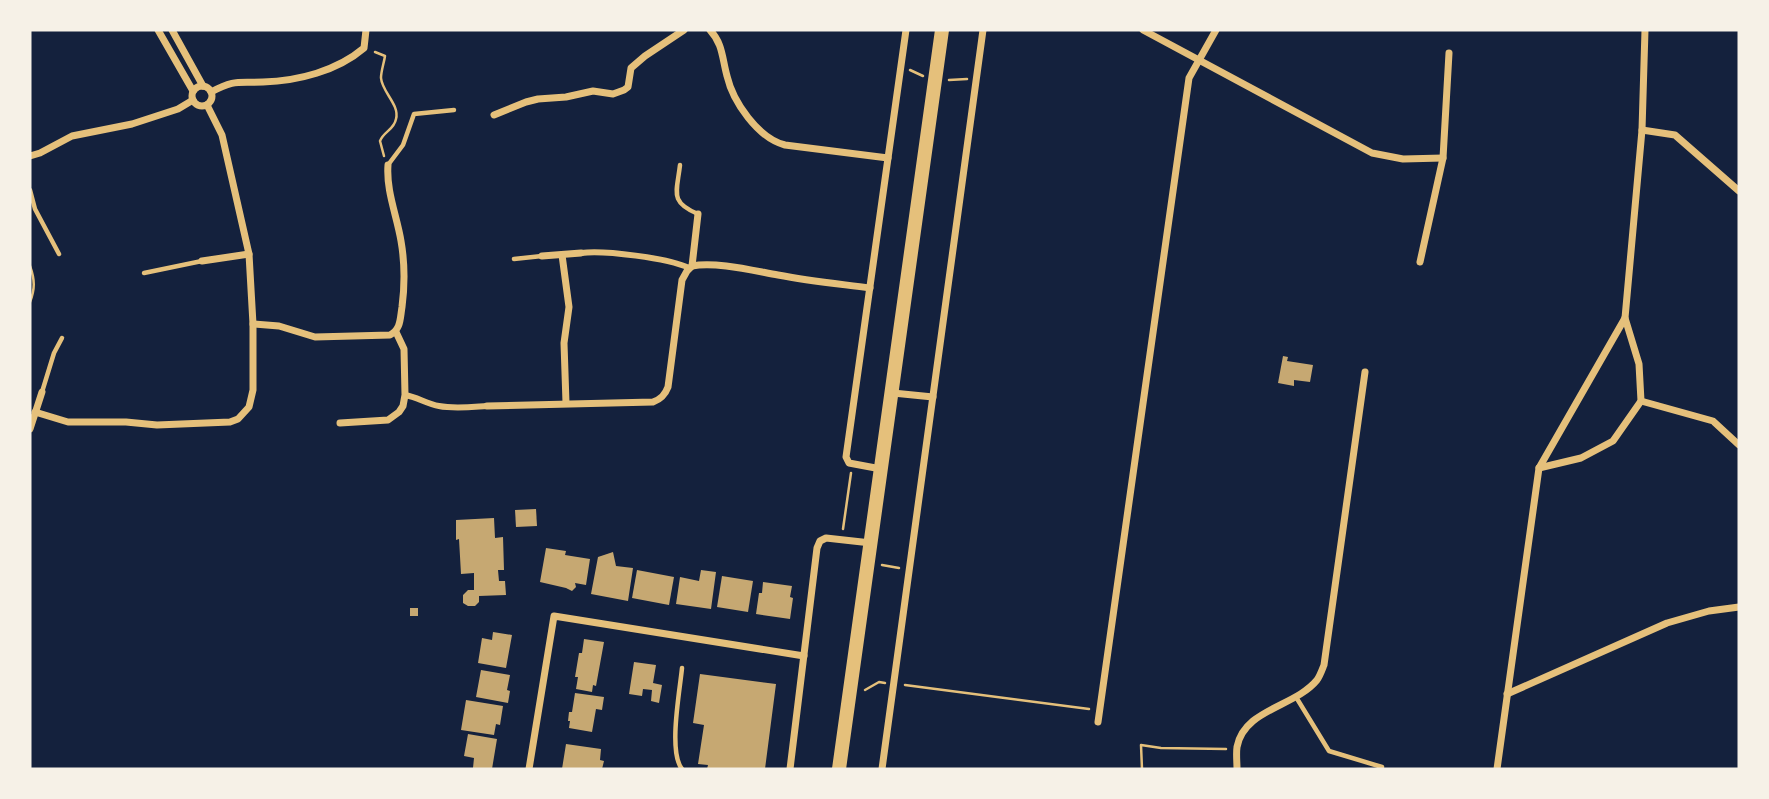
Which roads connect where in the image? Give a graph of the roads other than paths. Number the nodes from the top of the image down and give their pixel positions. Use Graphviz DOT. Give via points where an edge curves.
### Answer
graph roads {
  1 [pos="158,30"];
  2 [pos="172,30"];
  3 [pos="366,30"];
  4 [pos="684,30"];
  5 [pos="710,30"];
  6 [pos="906,30"];
  7 [pos="942,30"];
  8 [pos="983,30"];
  9 [pos="1143,30"];
  10 [pos="1216,30"];
  11 [pos="1645,30"];
  12 [pos="1449,53"];
  13 [pos="1199,59"];
  14 [pos="203,86"];
  15 [pos="193,91"];
  16 [pos="211,92"];
  17 [pos="193,100"];
  18 [pos="207,105"];
  19 [pos="454,110"];
  20 [pos="494,115"];
  21 [pos="1642,130"];
  22 [pos="30,156"];
  23 [pos="888,158"];
  24 [pos="1443,158"];
  25 [pos="388,165"];
  26 [pos="680,165"];
  27 [pos="30,190"];
  28 [pos="1739,191"];
  29 [pos="698,214"];
  30 [pos="581,253"];
  31 [pos="59,254"];
  32 [pos="248,254"];
  33 [pos="542,256"];
  34 [pos="562,256"];
  35 [pos="514,258"];
  36 [pos="202,261"];
  37 [pos="1420,262"];
  38 [pos="691,267"];
  39 [pos="144,273"];
  40 [pos="870,288"];
  41 [pos="1625,318"];
  42 [pos="253,324"];
  43 [pos="396,332"];
  44 [pos="62,338"];
  45 [pos="1365,372"];
  46 [pos="42,392"];
  47 [pos="892,393"];
  48 [pos="405,395"];
  49 [pos="933,397"];
  50 [pos="1641,401"];
  51 [pos="566,403"];
  52 [pos="487,406"];
  53 [pos="35,412"];
  54 [pos="340,423"];
  55 [pos="30,429"];
  56 [pos="1739,445"];
  57 [pos="1539,468"];
  58 [pos="882,469"];
  59 [pos="871,543"];
  60 [pos="1739,607"];
  61 [pos="804,656"];
  62 [pos="682,668"];
  63 [pos="1507,694"];
  64 [pos="1296,697"];
  65 [pos="1098,722"];
  66 [pos="1382,767"];
  67 [pos="529,769"];
  68 [pos="682,769"];
  69 [pos="790,769"];
  70 [pos="839,769"];
  71 [pos="882,769"];
  72 [pos="1237,769"];
  73 [pos="1497,769"];
  1 -- 15 [label="street"];
  2 -- 14 [label="street"];
  3 -- 16 [label="street" via="364,48 354,57 313,75 237,81"];
  4 -- 20 [label="street" via="631,68 624,90 538,99"];
  5 -- 23 [label="street" via="721,44 732,90 768,138 785,145"];
  6 -- 23 [label="street"];
  7 -- 47 [label="main road"];
  8 -- 49 [label="street"];
  9 -- 13 [label="street"];
  10 -- 13 [label="street"];
  11 -- 21 [label="street"];
  12 -- 24 [label="street"];
  13 -- 24 [label="street" via="1373,153 1403,159"];
  13 -- 65 [label="street" via="1189,78"];
  14 -- 15 [label="street"];
  14 -- 16 [label="street"];
  15 -- 17 [label="street"];
  16 -- 18 [label="street"];
  17 -- 18 [label="street"];
  17 -- 22 [label="street" via="132,124 72,136"];
  18 -- 32 [label="street" via="222,135"];
  19 -- 25 [label="lane" via="414,114 403,145"];
  21 -- 28 [label="street" via="1675,135"];
  21 -- 41 [label="street"];
  23 -- 40 [label="street"];
  24 -- 37 [label="street"];
  25 -- 43 [label="street" via="405,282"];
  26 -- 29 [label="lane" via="677,196 684,208"];
  27 -- 31 [label="lane"];
  29 -- 38 [label="street"];
  30 -- 34 [label="street"];
  30 -- 38 [label="street"];
  32 -- 36 [label="street"];
  32 -- 42 [label="street"];
  33 -- 34 [label="street"];
  33 -- 35 [label="lane"];
  34 -- 51 [label="street" via="569,307 564,343"];
  36 -- 39 [label="lane"];
  38 -- 40 [label="street" via="736,268"];
  38 -- 51 [label="street" via="682,280 663,397 653,402"];
  40 -- 58 [label="street" via="846,457 849,463"];
  41 -- 50 [label="street" via="1639,364"];
  41 -- 57 [label="street"];
  42 -- 43 [label="street" via="315,337"];
  42 -- 53 [label="street" via="251,399 238,419 157,425 68,422"];
  43 -- 48 [label="street" via="404,349"];
  44 -- 46 [label="lane"];
  45 -- 64 [label="street" via="1324,665 1317,680"];
  46 -- 53 [label="street"];
  47 -- 49 [label="street"];
  47 -- 58 [label="main road"];
  48 -- 52 [label="street" via="438,406"];
  48 -- 54 [label="street" via="399,412 388,420"];
  49 -- 71 [label="street"];
  50 -- 56 [label="street" via="1713,421"];
  50 -- 57 [label="street" via="1613,441 1581,458"];
  51 -- 52 [label="street"];
  53 -- 55 [label="street"];
  57 -- 63 [label="street"];
  58 -- 59 [label="main road"];
  59 -- 61 [label="street" via="820,541"];
  59 -- 70 [label="main road"];
  60 -- 63 [label="street" via="1667,623"];
  61 -- 67 [label="street" via="554,616"];
  61 -- 69 [label="street"];
  62 -- 68 [label="lane" via="676,722"];
  63 -- 73 [label="street"];
  64 -- 66 [label="lane" via="1329,751"];
  64 -- 72 [label="street" via="1253,721 1242,734 1236,749"];
}
